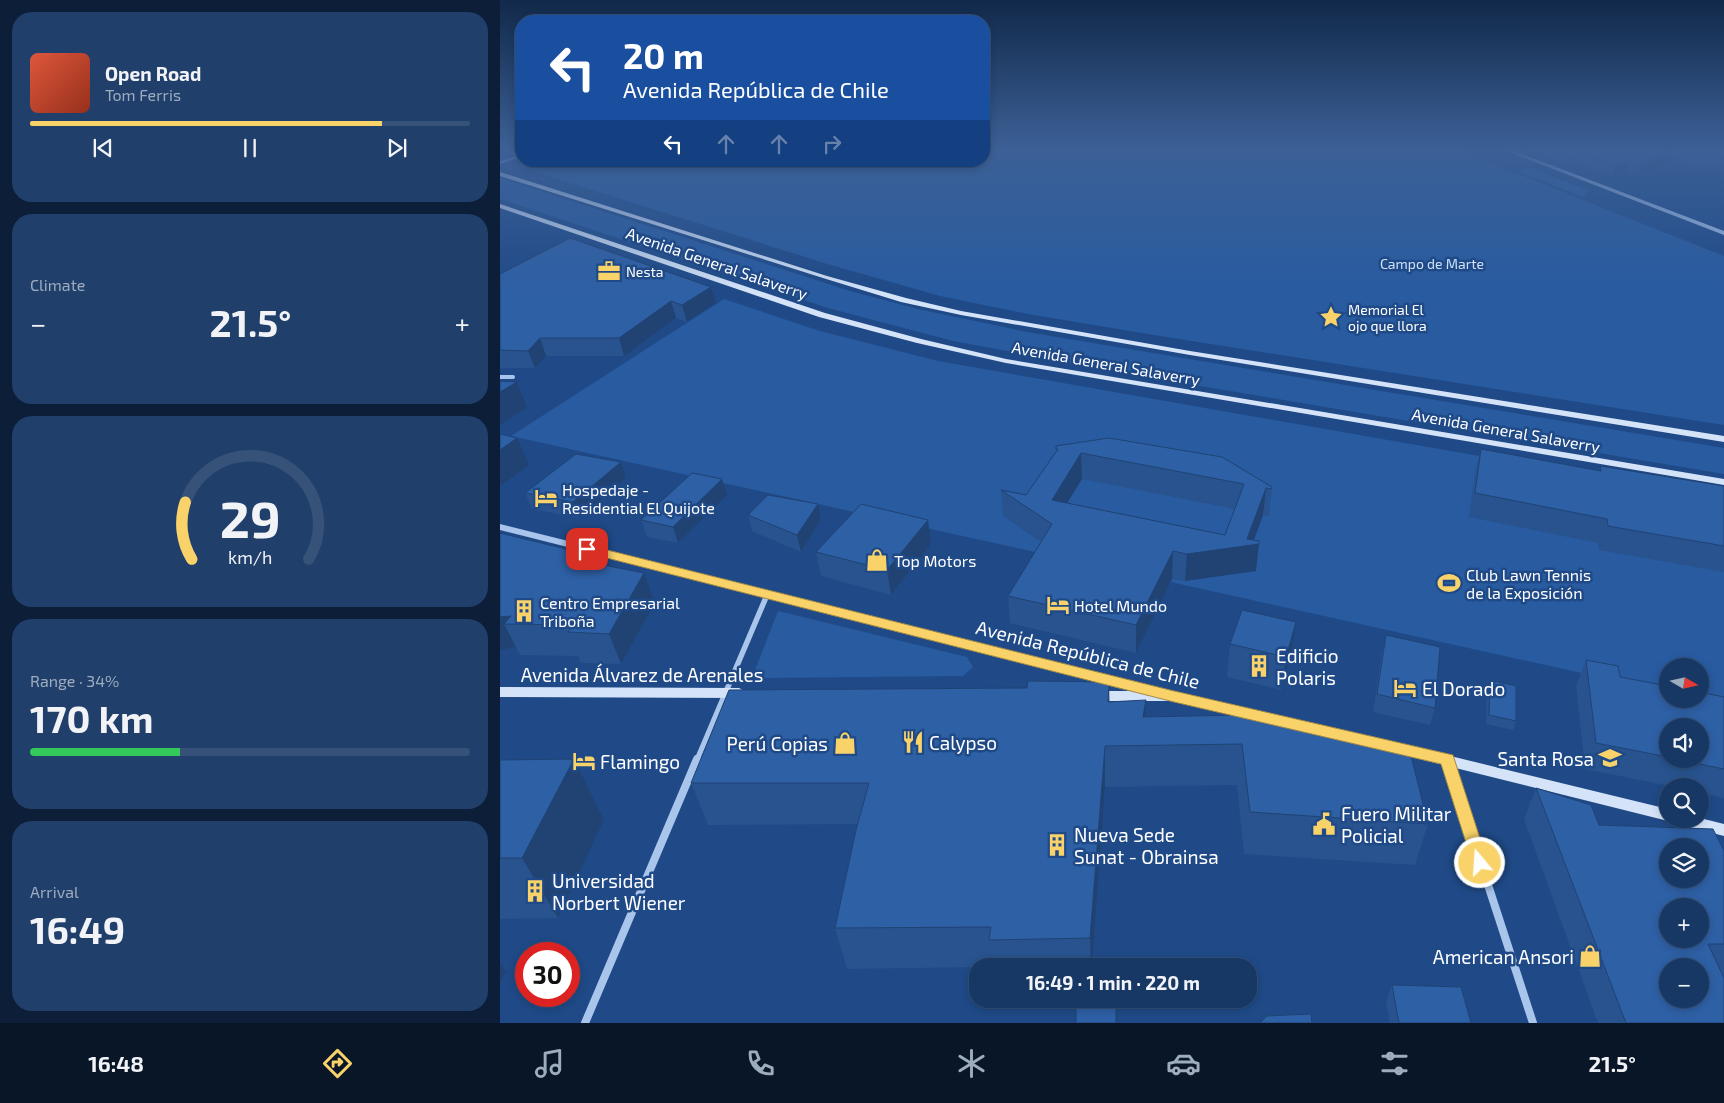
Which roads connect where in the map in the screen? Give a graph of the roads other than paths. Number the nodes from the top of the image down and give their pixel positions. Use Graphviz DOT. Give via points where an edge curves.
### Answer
graph roads {
  1 [pos="569,196"];
  2 [pos="1626,196"];
  3 [pos="500,206"];
  4 [pos="1724,233"];
  5 [pos="500,377"];
  6 [pos="513,377"];
  7 [pos="1724,440"];
  8 [pos="1724,482"];
  9 [pos="500,527"];
  10 [pos="767,595"];
  11 [pos="500,692"];
  12 [pos="724,693"];
  13 [pos="754,694"];
  14 [pos="1086,696"];
  15 [pos="1174,696"];
  16 [pos="1259,716"];
  17 [pos="1344,736"];
  18 [pos="1447,759"];
  19 [pos="1659,813"];
  20 [pos="1709,826"];
  21 [pos="1724,830"];
  22 [pos="585,1023"];
  23 [pos="1533,1023"];
  1 -- 7 [label="main road, Avenida General Salaverry" via="904,300 1190,353"];
  2 -- 4 [label="street"];
  3 -- 8 [label="main road, Avenida General Salaverry" via="822,315 1006,362"];
  5 -- 6 [label="street"];
  9 -- 10 [label="street, Avenida República de Chile"];
  10 -- 12 [label="street"];
  10 -- 15 [label="street, Avenida República de Chile"];
  11 -- 12 [label="main road, Avenida Álvarez de Arenales"];
  12 -- 13 [label="main road, Avenida Álvarez de Arenales"];
  12 -- 22 [label="street"];
  14 -- 15 [label="main road"];
  15 -- 16 [label="main road, Avenida República de Chile"];
  17 -- 18 [label="main road"];
  18 -- 19 [label="main road"];
  18 -- 23 [label="street"];
  20 -- 21 [label="main road"];
}
